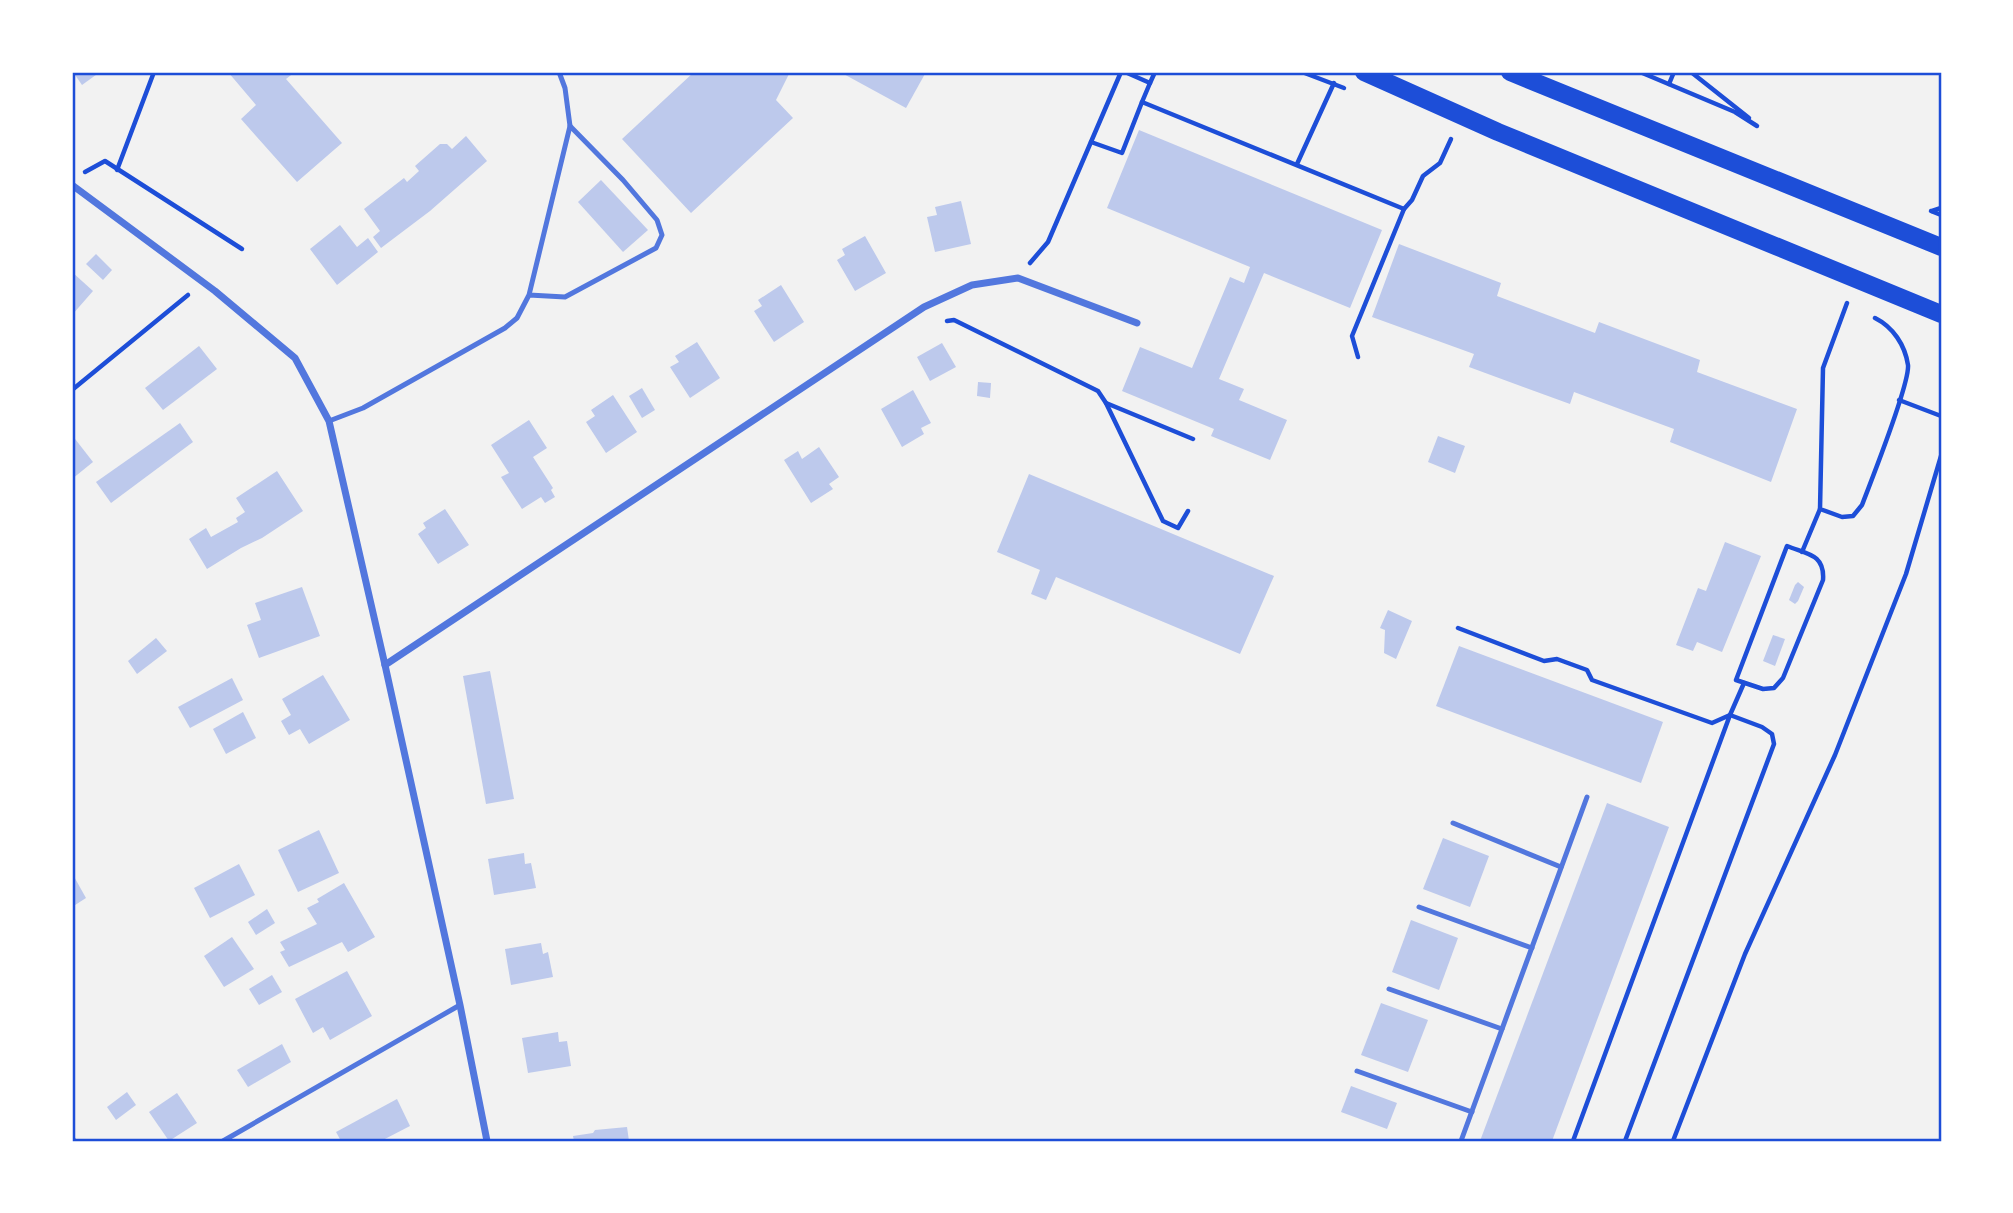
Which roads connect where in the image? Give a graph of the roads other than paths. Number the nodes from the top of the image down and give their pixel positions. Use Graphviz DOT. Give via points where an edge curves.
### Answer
graph roads {
  1 [pos="559,72"];
  2 [pos="1364,72"];
  3 [pos="1510,72"];
  4 [pos="570,126"];
  5 [pos="72,185"];
  6 [pos="1941,247"];
  7 [pos="529,295"];
  8 [pos="1941,314"];
  9 [pos="1137,323"];
  10 [pos="329,421"];
  11 [pos="385,665"];
  12 [pos="1587,797"];
  13 [pos="1453,823"];
  14 [pos="1561,867"];
  15 [pos="1419,907"];
  16 [pos="1531,948"];
  17 [pos="1389,989"];
  18 [pos="460,1004"];
  19 [pos="1502,1029"];
  20 [pos="1357,1071"];
  21 [pos="1472,1112"];
  22 [pos="223,1141"];
  23 [pos="486,1141"];
  24 [pos="1461,1141"];
  1 -- 4 [label="lane"];
  2 -- 8 [label="main road" via="1498,132"];
  3 -- 6 [label="main road"];
  4 -- 7 [label="lane"];
  4 -- 7 [label="lane" via="623,180 657,220 662,234 656,248 565,297"];
  5 -- 10 [label="street" via="204,282 295,358"];
  7 -- 10 [label="lane" via="517,318 497,333 363,408"];
  9 -- 11 [label="street" via="1018,278 972,285 924,307"];
  10 -- 11 [label="street"];
  11 -- 18 [label="street"];
  12 -- 14 [label="lane"];
  13 -- 14 [label="lane"];
  14 -- 16 [label="lane"];
  15 -- 16 [label="lane"];
  16 -- 19 [label="lane"];
  17 -- 19 [label="lane"];
  18 -- 22 [label="lane"];
  18 -- 23 [label="street"];
  19 -- 21 [label="lane"];
  20 -- 21 [label="lane"];
  21 -- 24 [label="lane"];
}
